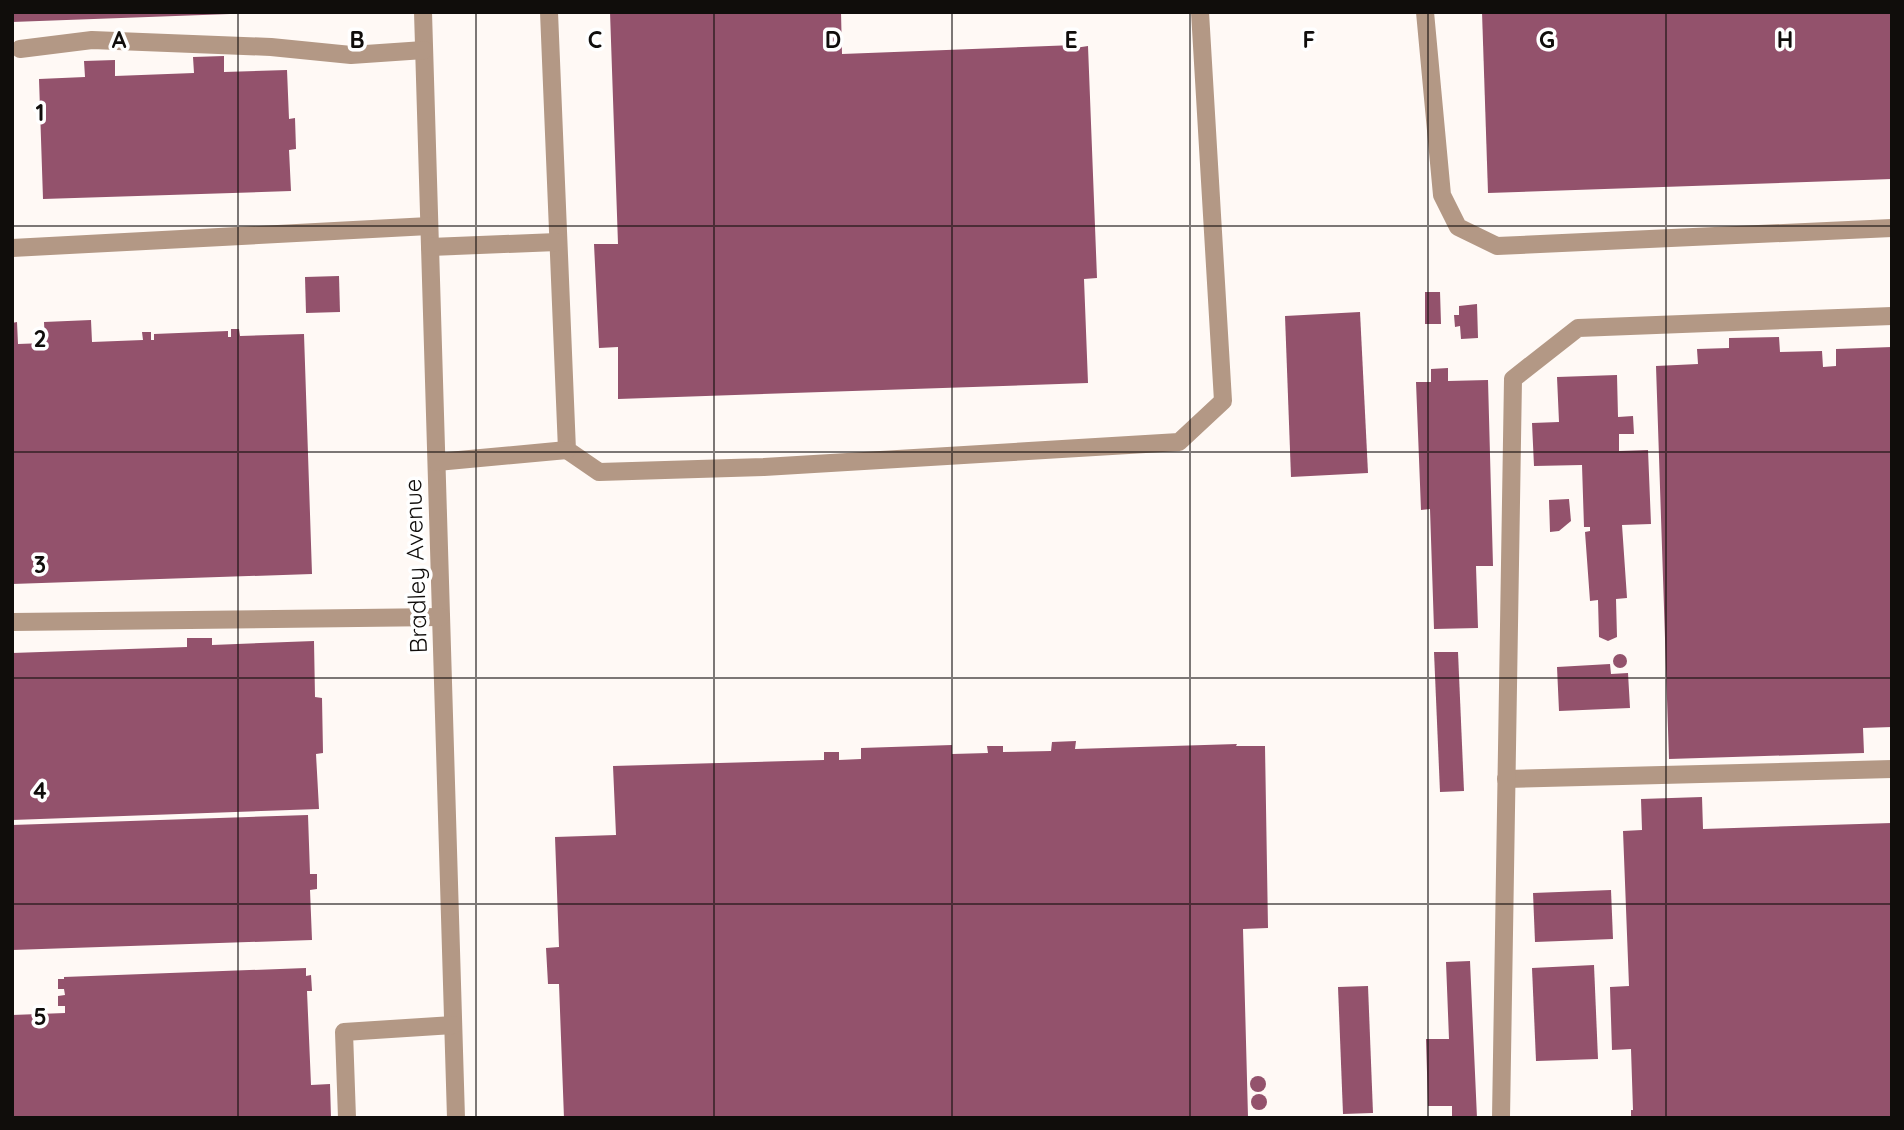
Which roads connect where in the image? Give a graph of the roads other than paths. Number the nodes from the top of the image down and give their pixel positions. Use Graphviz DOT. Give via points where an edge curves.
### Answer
graph roads {
  1 [pos="423,12"];
  2 [pos="549,12"];
  3 [pos="1199,12"];
  4 [pos="1425,12"];
  5 [pos="20,49"];
  6 [pos="424,50"];
  7 [pos="429,226"];
  8 [pos="1892,228"];
  9 [pos="557,242"];
  10 [pos="430,247"];
  11 [pos="12,248"];
  12 [pos="1892,316"];
  13 [pos="567,450"];
  14 [pos="437,462"];
  15 [pos="441,617"];
  16 [pos="12,622"];
  17 [pos="1892,769"];
  18 [pos="1506,779"];
  19 [pos="453,1025"];
  20 [pos="347,1118"];
  21 [pos="456,1118"];
  22 [pos="1501,1118"];
  1 -- 6 [label="street, Bradley Avenue"];
  2 -- 9 [label="street"];
  3 -- 13 [label="street" via="1223,401 1179,442 764,467 599,472"];
  4 -- 8 [label="street" via="1442,195 1458,227 1497,246"];
  5 -- 6 [label="street" via="92,40 351,55"];
  6 -- 7 [label="street, Bradley Avenue"];
  7 -- 10 [label="street, Bradley Avenue"];
  7 -- 11 [label="street"];
  9 -- 10 [label="street"];
  9 -- 13 [label="street"];
  10 -- 14 [label="street, Bradley Avenue"];
  12 -- 18 [label="street" via="1578,328 1513,379"];
  13 -- 14 [label="street"];
  14 -- 15 [label="street, Bradley Avenue"];
  15 -- 16 [label="street"];
  15 -- 19 [label="street, Bradley Avenue"];
  17 -- 18 [label="street"];
  18 -- 22 [label="street"];
  19 -- 20 [label="street" via="344,1032"];
  19 -- 21 [label="street, Bradley Avenue"];
}
